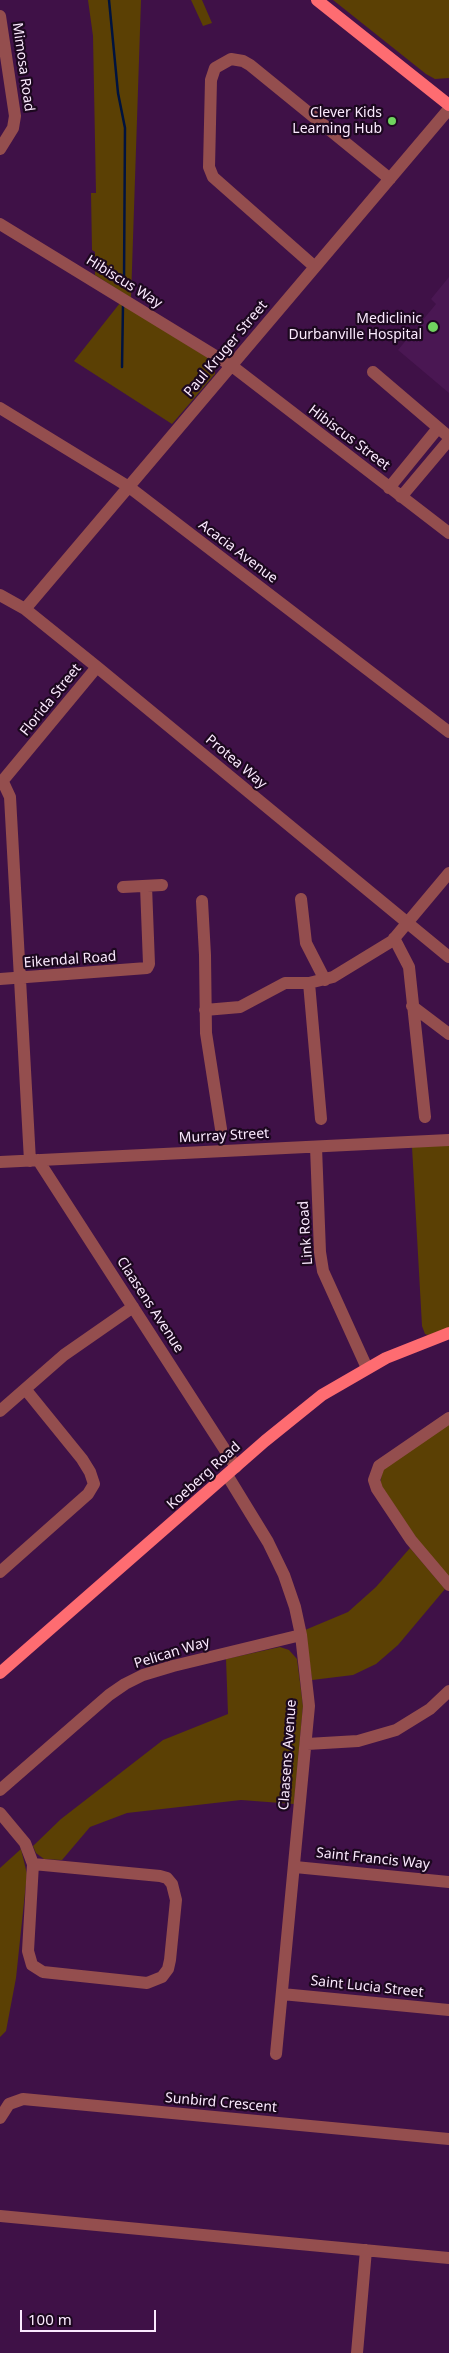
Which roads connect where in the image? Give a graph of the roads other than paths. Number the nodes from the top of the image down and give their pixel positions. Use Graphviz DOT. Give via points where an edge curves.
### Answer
graph roads {
  1 [pos="317,0"];
  2 [pos="0,16"];
  3 [pos="449,105"];
  4 [pos="449,109"];
  5 [pos="0,149"];
  6 [pos="390,180"];
  7 [pos="0,224"];
  8 [pos="315,267"];
  9 [pos="232,366"];
  10 [pos="373,372"];
  11 [pos="0,408"];
  12 [pos="438,428"];
  13 [pos="449,438"];
  14 [pos="129,487"];
  15 [pos="390,488"];
  16 [pos="401,497"];
  17 [pos="449,533"];
  18 [pos="0,595"];
  19 [pos="25,609"];
  20 [pos="97,667"];
  21 [pos="449,732"];
  22 [pos="2,783"];
  23 [pos="449,873"];
  24 [pos="162,885"];
  25 [pos="146,886"];
  26 [pos="123,887"];
  27 [pos="300,899"];
  28 [pos="202,901"];
  29 [pos="407,922"];
  30 [pos="394,938"];
  31 [pos="449,957"];
  32 [pos="0,979"];
  33 [pos="20,979"];
  34 [pos="325,980"];
  35 [pos="309,983"];
  36 [pos="412,1006"];
  37 [pos="205,1010"];
  38 [pos="449,1034"];
  39 [pos="424,1117"];
  40 [pos="321,1119"];
  41 [pos="221,1129"];
  42 [pos="449,1140"];
  43 [pos="316,1147"];
  44 [pos="34,1160"];
  45 [pos="0,1162"];
  46 [pos="133,1307"];
  47 [pos="449,1333"];
  48 [pos="366,1368"];
  49 [pos="26,1390"];
  50 [pos="0,1412"];
  51 [pos="449,1418"];
  52 [pos="231,1471"];
  53 [pos="0,1572"];
  54 [pos="449,1586"];
  55 [pos="301,1635"];
  56 [pos="0,1673"];
  57 [pos="449,1690"];
  58 [pos="307,1744"];
  59 [pos="0,1790"];
  60 [pos="0,1813"];
  61 [pos="33,1864"];
  62 [pos="294,1867"];
  63 [pos="449,1882"];
  64 [pos="282,1994"];
  65 [pos="449,2010"];
  66 [pos="276,2054"];
  67 [pos="0,2118"];
  68 [pos="449,2139"];
  69 [pos="0,2216"];
  70 [pos="366,2250"];
  71 [pos="449,2258"];
  72 [pos="357,2353"];
  1 -- 3 [label="main road"];
  2 -- 5 [label="street, Mimosa Road" via="15,116 13,128"];
  4 -- 6 [label="street, Paul Kruger Street"];
  6 -- 8 [label="street, Paul Kruger Street"];
  6 -- 8 [label="street" via="243,60 231,59 215,68 211,80 209,167 212,178"];
  7 -- 9 [label="street, Hibiscus Way"];
  8 -- 9 [label="street, Paul Kruger Street"];
  9 -- 14 [label="street, Paul Kruger Street"];
  9 -- 15 [label="street, Hibiscus Street"];
  10 -- 12 [label="street"];
  11 -- 14 [label="street, Acacia Avenue"];
  12 -- 13 [label="street"];
  12 -- 15 [label="street"];
  13 -- 16 [label="street"];
  14 -- 19 [label="street, Paul Kruger Street"];
  14 -- 21 [label="street, Acacia Avenue"];
  15 -- 16 [label="street, Hibiscus Street"];
  16 -- 17 [label="street, Hibiscus Street"];
  18 -- 19 [label="street, Protea Way"];
  19 -- 20 [label="street, Protea Way"];
  20 -- 22 [label="street, Florida Street"];
  20 -- 29 [label="street, Protea Way"];
  22 -- 33 [label="street, Florida Street" via="10,796"];
  23 -- 29 [label="street"];
  24 -- 25 [label="street"];
  25 -- 26 [label="street"];
  25 -- 33 [label="street, Eikendal Road" via="149,964 143,970"];
  27 -- 34 [label="street" via="306,943"];
  28 -- 37 [label="street"];
  29 -- 30 [label="street"];
  29 -- 31 [label="street, Protea Way"];
  30 -- 34 [label="street" via="381,949"];
  30 -- 36 [label="street" via="409,967"];
  32 -- 33 [label="street, Eikendal Road"];
  33 -- 44 [label="street, Florida Street"];
  34 -- 35 [label="street"];
  35 -- 37 [label="street" via="285,982 246,1005"];
  35 -- 40 [label="street"];
  36 -- 38 [label="street"];
  36 -- 39 [label="street"];
  37 -- 41 [label="street"];
  42 -- 43 [label="street, Murray Street"];
  43 -- 44 [label="street, Murray Street"];
  43 -- 48 [label="street, Link Road" via="323,1271"];
  44 -- 45 [label="street, Murray Street"];
  44 -- 46 [label="street, Claasens Avenue"];
  46 -- 49 [label="street" via="64,1355"];
  46 -- 52 [label="street, Claasens Avenue"];
  47 -- 48 [label="main road, Koeberg Road"];
  48 -- 52 [label="main road, Koeberg Road" via="322,1396"];
  49 -- 50 [label="street"];
  49 -- 53 [label="street" via="82,1459 94,1484 88,1494"];
  51 -- 54 [label="street" via="380,1466 374,1480 376,1490 411,1540"];
  52 -- 55 [label="street, Claasens Avenue" via="284,1575"];
  52 -- 56 [label="main road, Koeberg Road"];
  55 -- 58 [label="street, Claasens Avenue" via="308,1706"];
  55 -- 59 [label="street, Pelican Way" via="173,1666 125,1684 109,1694"];
  57 -- 58 [label="street" via="430,1709 396,1730 358,1741"];
  58 -- 62 [label="street, Claasens Avenue"];
  60 -- 61 [label="street" via="25,1843"];
  61 -- 61 [label="street" via="28,1951 36,1968 43,1972 147,1983 162,1977 170,1960 176,1900 167,1878"];
  62 -- 63 [label="street, Saint Francis Way"];
  62 -- 64 [label="street, Claasens Avenue"];
  64 -- 65 [label="street, Saint Lucia Street"];
  64 -- 66 [label="street, Claasens Avenue"];
  67 -- 68 [label="street, Sunbird Crescent" via="9,2104 23,2100"];
  69 -- 70 [label="street"];
  70 -- 71 [label="street"];
  70 -- 72 [label="street"];
}
